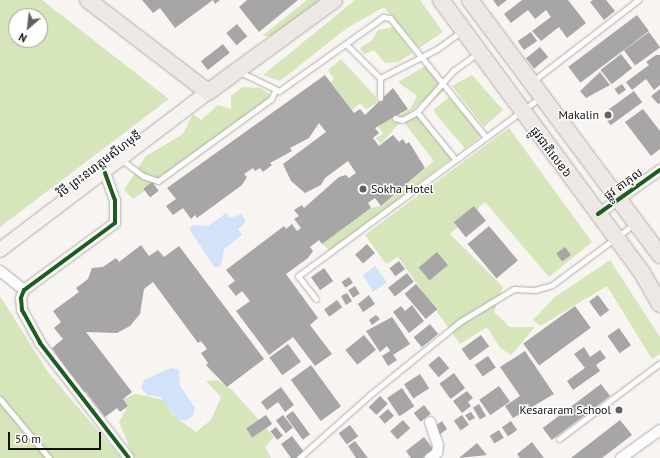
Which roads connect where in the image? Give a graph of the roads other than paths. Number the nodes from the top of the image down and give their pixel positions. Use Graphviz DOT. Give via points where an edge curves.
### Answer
graph roads {
  1 [pos="88,0"];
  2 [pos="334,0"];
  3 [pos="441,0"];
  4 [pos="470,0"];
  5 [pos="638,0"];
  6 [pos="463,31"];
  7 [pos="346,44"];
  8 [pos="478,52"];
  9 [pos="421,55"];
  10 [pos="238,70"];
  11 [pos="380,78"];
  12 [pos="443,82"];
  13 [pos="532,82"];
  14 [pos="275,91"];
  15 [pos="208,92"];
  16 [pos="543,95"];
  17 [pos="380,98"];
  18 [pos="520,111"];
  19 [pos="417,112"];
  20 [pos="395,118"];
  21 [pos="485,136"];
  22 [pos="455,159"];
  23 [pos="122,160"];
  24 [pos="660,170"];
  25 [pos="105,173"];
  26 [pos="621,199"];
  27 [pos="598,214"];
  28 [pos="637,221"];
  29 [pos="616,238"];
  30 [pos="0,250"];
  31 [pos="660,255"];
  32 [pos="0,271"];
  33 [pos="24,290"];
  34 [pos="316,299"];
  35 [pos="660,304"];
  36 [pos="660,363"];
  37 [pos="0,399"];
  38 [pos="430,422"];
  39 [pos="660,430"];
  40 [pos="559,439"];
  41 [pos="49,458"];
  42 [pos="129,458"];
  43 [pos="299,458"];
  44 [pos="430,458"];
  45 [pos="621,458"];
  1 -- 15 [label="main road"];
  2 -- 10 [label="main road, វិថី ព្រះនរោត្ដមសីហមុនី"];
  3 -- 6 [label="main road, ផ្លូវជាតិលេខ៦"];
  4 -- 13 [label="main road"];
  5 -- 13 [label="lane"];
  6 -- 8 [label="main road, ផ្លូវជាតិលេខ៦"];
  6 -- 9 [label="lane" via="437,49"];
  7 -- 9 [label="lane" via="382,17 390,18"];
  7 -- 11 [label="lane"];
  7 -- 14 [label="lane" via="282,90"];
  8 -- 12 [label="lane"];
  8 -- 18 [label="main road, ផ្លូវជាតិលេខ៦"];
  9 -- 11 [label="lane"];
  9 -- 12 [label="lane"];
  10 -- 14 [label="lane"];
  10 -- 15 [label="main road, វិថី ព្រះនរោត្ដមសីហមុនី"];
  11 -- 17 [label="lane"];
  12 -- 19 [label="lane"];
  12 -- 21 [label="lane"];
  13 -- 16 [label="main road"];
  14 -- 23 [label="lane" via="270,100 158,181 143,176"];
  15 -- 23 [label="main road, វិថី ព្រះនរោត្ដមសីហមុនី"];
  16 -- 18 [label="lane"];
  16 -- 26 [label="main road"];
  18 -- 21 [label="lane"];
  18 -- 27 [label="main road, ផ្លូវជាតិលេខ៦"];
  19 -- 20 [label="lane" via="402,120"];
  19 -- 22 [label="lane"];
  21 -- 22 [label="lane"];
  22 -- 34 [label="lane" via="298,276"];
  23 -- 25 [label="main road, វិថី ព្រះនរោត្ដមសីហមុនី"];
  24 -- 26 [label="street, ផ្លូវ តាភុល"];
  25 -- 30 [label="main road, វិថី ព្រះនរោត្ដមសីហមុនី"];
  25 -- 33 [label="street" via="115,200 115,223"];
  26 -- 27 [label="street, ផ្លូវ តាភុល"];
  26 -- 28 [label="main road"];
  27 -- 29 [label="main road, ផ្លូវជាតិលេខ៦"];
  28 -- 29 [label="lane"];
  28 -- 31 [label="main road"];
  29 -- 35 [label="main road, ផ្លូវជាតិលេខ៦"];
  29 -- 43 [label="lane" via="552,285 535,290 514,289 461,322 372,393"];
  32 -- 33 [label="street"];
  33 -- 42 [label="street" via="22,310 40,343"];
  36 -- 40 [label="lane"];
  37 -- 41 [label="lane"];
  38 -- 44 [label="street" via="438,445 437,453"];
  39 -- 45 [label="street"];
}
